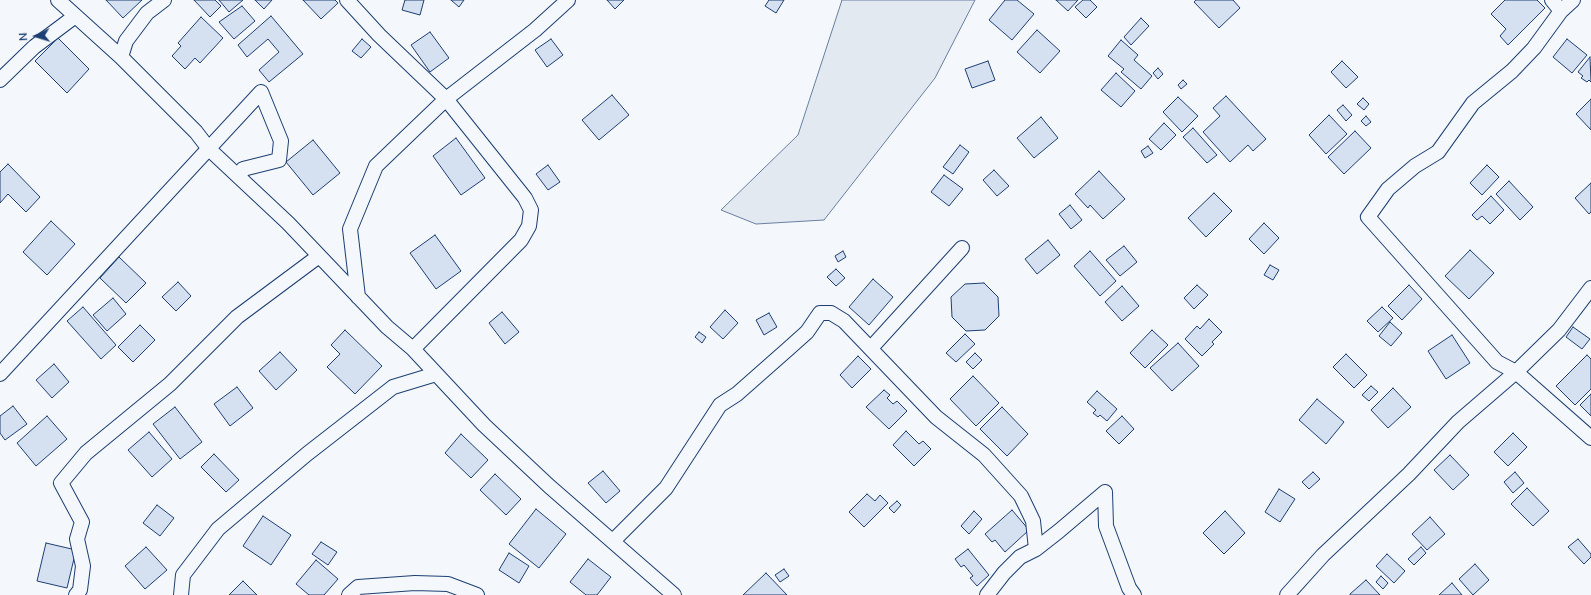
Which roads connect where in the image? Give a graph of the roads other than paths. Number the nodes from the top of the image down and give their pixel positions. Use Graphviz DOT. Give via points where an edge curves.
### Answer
graph roads {
  1 [pos="58,0"];
  2 [pos="164,0"];
  3 [pos="347,0"];
  4 [pos="568,0"];
  5 [pos="1573,0"];
  6 [pos="1556,5"];
  7 [pos="74,17"];
  8 [pos="122,57"];
  9 [pos="0,80"];
  10 [pos="446,99"];
  11 [pos="209,149"];
  12 [pos="239,177"];
  13 [pos="962,248"];
  14 [pos="319,256"];
  15 [pos="1591,288"];
  16 [pos="358,296"];
  17 [pos="871,348"];
  18 [pos="413,349"];
  19 [pos="1516,372"];
  20 [pos="0,374"];
  21 [pos="436,374"];
  22 [pos="1591,438"];
  23 [pos="613,541"];
  24 [pos="1036,549"];
  25 [pos="76,595"];
  26 [pos="181,595"];
  27 [pos="349,595"];
  28 [pos="477,595"];
  29 [pos="674,595"];
  30 [pos="987,595"];
  31 [pos="1134,595"];
  32 [pos="1287,595"];
  1 -- 7 [label="street"];
  2 -- 8 [label="street" via="147,13 135,29 126,42"];
  3 -- 10 [label="street" via="379,35"];
  4 -- 10 [label="street" via="535,30"];
  5 -- 6 [label="street"];
  6 -- 19 [label="street" via="1534,48 1512,71 1473,103 1438,152 1414,166 1388,189 1368,217 1497,362"];
  7 -- 8 [label="street"];
  7 -- 9 [label="street" via="34,47"];
  8 -- 11 [label="street" via="196,132"];
  10 -- 16 [label="street" via="376,166 350,229"];
  10 -- 18 [label="street" via="526,198 531,210 529,226 521,240"];
  11 -- 12 [label="street"];
  11 -- 12 [label="street" via="261,92 281,142 279,160 243,169"];
  11 -- 20 [label="street"];
  12 -- 14 [label="street"];
  13 -- 17 [label="street"];
  14 -- 16 [label="street"];
  14 -- 25 [label="street" via="237,317 170,384 86,453 61,483 82,522 77,539 83,566 80,590"];
  15 -- 19 [label="street" via="1559,330"];
  16 -- 18 [label="street" via="387,327"];
  17 -- 23 [label="street" via="844,321 831,313 820,313 808,332 737,394 720,405 666,488"];
  17 -- 24 [label="street" via="936,417 984,455 1021,496 1034,521"];
  18 -- 21 [label="street"];
  19 -- 22 [label="street"];
  19 -- 32 [label="street" via="1458,422 1409,474 1323,555"];
  21 -- 23 [label="street" via="489,430"];
  21 -- 26 [label="street" via="393,387 218,529 183,575"];
  23 -- 29 [label="street"];
  24 -- 30 [label="street" via="1020,557"];
  24 -- 31 [label="street" via="1105,492 1106,526 1129,588"];
  27 -- 28 [label="street" via="358,587 415,583 448,584"];
}
